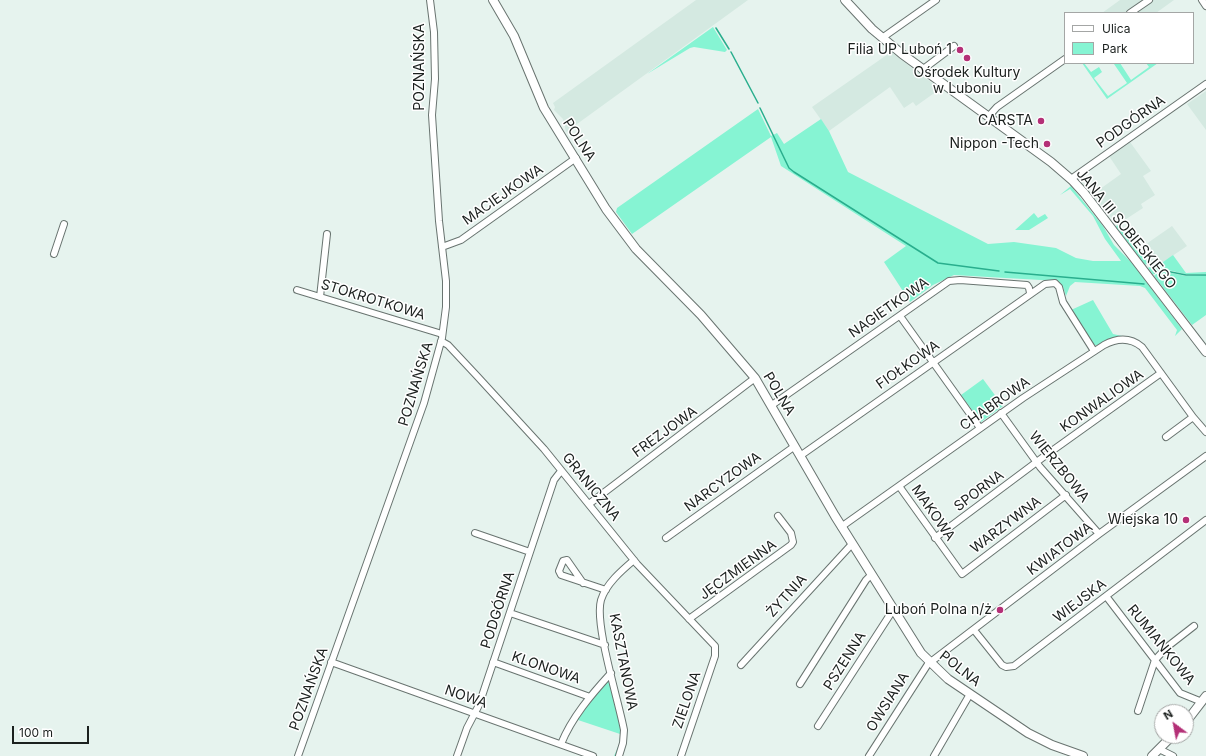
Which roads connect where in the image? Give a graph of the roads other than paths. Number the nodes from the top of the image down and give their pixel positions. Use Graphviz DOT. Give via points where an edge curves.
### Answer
graph roads {
  1 [pos="430,0"];
  2 [pos="493,0"];
  3 [pos="936,0"];
  4 [pos="1149,0"];
  5 [pos="1202,0"];
  6 [pos="848,1"];
  7 [pos="1206,6"];
  8 [pos="1131,12"];
  9 [pos="882,38"];
  10 [pos="954,46"];
  11 [pos="1064,60"];
  12 [pos="922,70"];
  13 [pos="1206,84"];
  14 [pos="988,117"];
  15 [pos="576,158"];
  16 [pos="1071,179"];
  17 [pos="64,224"];
  18 [pos="327,234"];
  19 [pos="442,247"];
  20 [pos="54,254"];
  21 [pos="297,290"];
  22 [pos="1030,293"];
  23 [pos="320,297"];
  24 [pos="900,316"];
  25 [pos="442,334"];
  26 [pos="441,341"];
  27 [pos="1094,351"];
  28 [pos="1206,352"];
  29 [pos="933,362"];
  30 [pos="1161,373"];
  31 [pos="755,378"];
  32 [pos="772,405"];
  33 [pos="1001,413"];
  34 [pos="1194,416"];
  35 [pos="980,428"];
  36 [pos="1206,432"];
  37 [pos="1166,437"];
  38 [pos="794,446"];
  39 [pos="800,456"];
  40 [pos="1206,456"];
  41 [pos="1037,462"];
  42 [pos="561,470"];
  43 [pos="899,486"];
  44 [pos="1066,496"];
  45 [pos="589,504"];
  46 [pos="778,516"];
  47 [pos="1206,520"];
  48 [pos="841,527"];
  49 [pos="475,533"];
  50 [pos="1099,534"];
  51 [pos="666,538"];
  52 [pos="936,538"];
  53 [pos="852,544"];
  54 [pos="530,552"];
  55 [pos="634,560"];
  56 [pos="962,574"];
  57 [pos="871,575"];
  58 [pos="583,582"];
  59 [pos="606,590"];
  60 [pos="1106,596"];
  61 [pos="893,610"];
  62 [pos="510,613"];
  63 [pos="689,619"];
  64 [pos="1194,626"];
  65 [pos="974,630"];
  66 [pos="605,644"];
  67 [pos="716,652"];
  68 [pos="1155,660"];
  69 [pos="331,662"];
  70 [pos="493,662"];
  71 [pos="930,663"];
  72 [pos="741,665"];
  73 [pos="611,673"];
  74 [pos="800,684"];
  75 [pos="970,694"];
  76 [pos="590,697"];
  77 [pos="1204,699"];
  78 [pos="1138,711"];
  79 [pos="1194,712"];
  80 [pos="476,713"];
  81 [pos="818,726"];
  82 [pos="561,744"];
  83 [pos="1163,744"];
  84 [pos="1159,748"];
  85 [pos="298,756"];
  86 [pos="457,756"];
  87 [pos="593,756"];
  88 [pos="619,756"];
  89 [pos="681,756"];
  90 [pos="869,756"];
  91 [pos="934,756"];
  92 [pos="1083,756"];
  93 [pos="1152,756"];
  94 [pos="1173,756"];
  1 -- 19 [label="street, POZNAŃSKA" via="435,79 432,115"];
  2 -- 15 [label="street, POLNA" via="514,36 542,105"];
  3 -- 9 [label="street"];
  4 -- 8 [label="street"];
  5 -- 7 [label="street"];
  6 -- 9 [label="street, JANA III SOBIESKIEGO"];
  9 -- 12 [label="street, JANA III SOBIESKIEGO"];
  10 -- 12 [label="street"];
  11 -- 14 [label="street" via="1000,105"];
  12 -- 14 [label="street, JANA III SOBIESKIEGO"];
  13 -- 16 [label="street, PODGÓRNA"];
  14 -- 16 [label="street, JANA III SOBIESKIEGO"];
  15 -- 19 [label="street, MACIEJKOWA" via="461,240"];
  15 -- 31 [label="street, POLNA" via="604,205 632,244 701,315"];
  16 -- 28 [label="street, JANA III SOBIESKIEGO"];
  17 -- 20 [label="street"];
  18 -- 23 [label="street"];
  19 -- 25 [label="street, POZNAŃSKA" via="446,292"];
  21 -- 23 [label="street, STOKROTKOWA"];
  22 -- 24 [label="street, NAGIETKOWA" via="1027,285 954,280 942,285"];
  22 -- 27 [label="street, FIOŁKOWA" via="1045,284 1055,283 1059,287 1063,302"];
  22 -- 29 [label="street, FIOŁKOWA"];
  23 -- 25 [label="street, STOKROTKOWA"];
  24 -- 29 [label="street"];
  24 -- 32 [label="street, NAGIETKOWA"];
  25 -- 26 [label="street, POZNAŃSKA"];
  26 -- 42 [label="street, GRANICZNA" via="448,345 477,376"];
  26 -- 69 [label="street, POZNAŃSKA" via="424,403"];
  27 -- 30 [label="street, CHABROWA" via="1117,340 1131,340 1142,347"];
  27 -- 33 [label="street, CHABROWA"];
  29 -- 35 [label="street"];
  29 -- 39 [label="street, FIOŁKOWA"];
  30 -- 34 [label="street, CHABROWA"];
  30 -- 41 [label="street, KONWALIOWA"];
  31 -- 32 [label="street, POLNA"];
  31 -- 45 [label="street, FREZJOWA"];
  32 -- 38 [label="street, POLNA"];
  33 -- 35 [label="street, CHABROWA"];
  33 -- 41 [label="street, WIERZBOWA"];
  34 -- 36 [label="street, CHABROWA"];
  34 -- 37 [label="street"];
  35 -- 43 [label="street, CHABROWA"];
  38 -- 39 [label="street, POLNA"];
  38 -- 51 [label="street, NARCYZOWA"];
  39 -- 48 [label="street, POLNA"];
  40 -- 50 [label="street, KWIATOWA"];
  41 -- 44 [label="street, WIERZBOWA"];
  41 -- 52 [label="street, SPORNA"];
  42 -- 45 [label="street, GRANICZNA"];
  42 -- 54 [label="street, PODGÓRNA" via="554,480"];
  43 -- 48 [label="street, CHABROWA"];
  43 -- 52 [label="street, MAKOWA"];
  44 -- 50 [label="street, WIERZBOWA"];
  44 -- 56 [label="street, WARZYWNA"];
  45 -- 55 [label="street, GRANICZNA"];
  46 -- 63 [label="street, JĘCZMIENNA" via="793,538 791,545"];
  47 -- 60 [label="street, WIEJSKA"];
  48 -- 53 [label="street, POLNA"];
  49 -- 54 [label="street"];
  50 -- 65 [label="street, KWIATOWA"];
  52 -- 56 [label="street, MAKOWA"];
  53 -- 57 [label="street, POLNA"];
  53 -- 72 [label="street, ŻYTNIA"];
  54 -- 62 [label="street, PODGÓRNA"];
  55 -- 59 [label="street, KASZTANOWA"];
  55 -- 63 [label="street, GRANICZNA"];
  57 -- 61 [label="street, POLNA"];
  57 -- 74 [label="street"];
  58 -- 59 [label="street"];
  59 -- 66 [label="street, KASZTANOWA" via="600,611"];
  60 -- 65 [label="street, WIEJSKA" via="1014,666 1009,667 1000,663"];
  60 -- 68 [label="street, RUMIANKOWA"];
  61 -- 71 [label="street, POLNA"];
  61 -- 81 [label="street, PSZENNA"];
  62 -- 66 [label="street"];
  62 -- 70 [label="street, PODGÓRNA"];
  63 -- 67 [label="street, GRANICZNA" via="713,643"];
  64 -- 68 [label="street"];
  65 -- 71 [label="street, KWIATOWA"];
  66 -- 73 [label="street, KASZTANOWA"];
  67 -- 89 [label="street, ZIELONA"];
  68 -- 77 [label="street, RUMIANKOWA" via="1180,693"];
  68 -- 78 [label="street"];
  69 -- 80 [label="street, NOWA"];
  69 -- 85 [label="street, POZNAŃSKA"];
  70 -- 76 [label="street, KLONOWA"];
  70 -- 80 [label="street, PODGÓRNA"];
  71 -- 75 [label="street, POLNA"];
  71 -- 90 [label="street, OWSIANA" via="918,676"];
  73 -- 76 [label="street"];
  73 -- 88 [label="street, KASZTANOWA" via="624,730"];
  75 -- 91 [label="street"];
  75 -- 92 [label="street, POLNA" via="1037,738"];
  76 -- 82 [label="street" via="568,727"];
  77 -- 79 [label="street"];
  80 -- 82 [label="street, NOWA"];
  80 -- 86 [label="street, PODGÓRNA" via="467,728"];
  82 -- 87 [label="street, NOWA"];
  83 -- 84 [label="street"];
  84 -- 93 [label="street"];
  84 -- 94 [label="street"];
}
